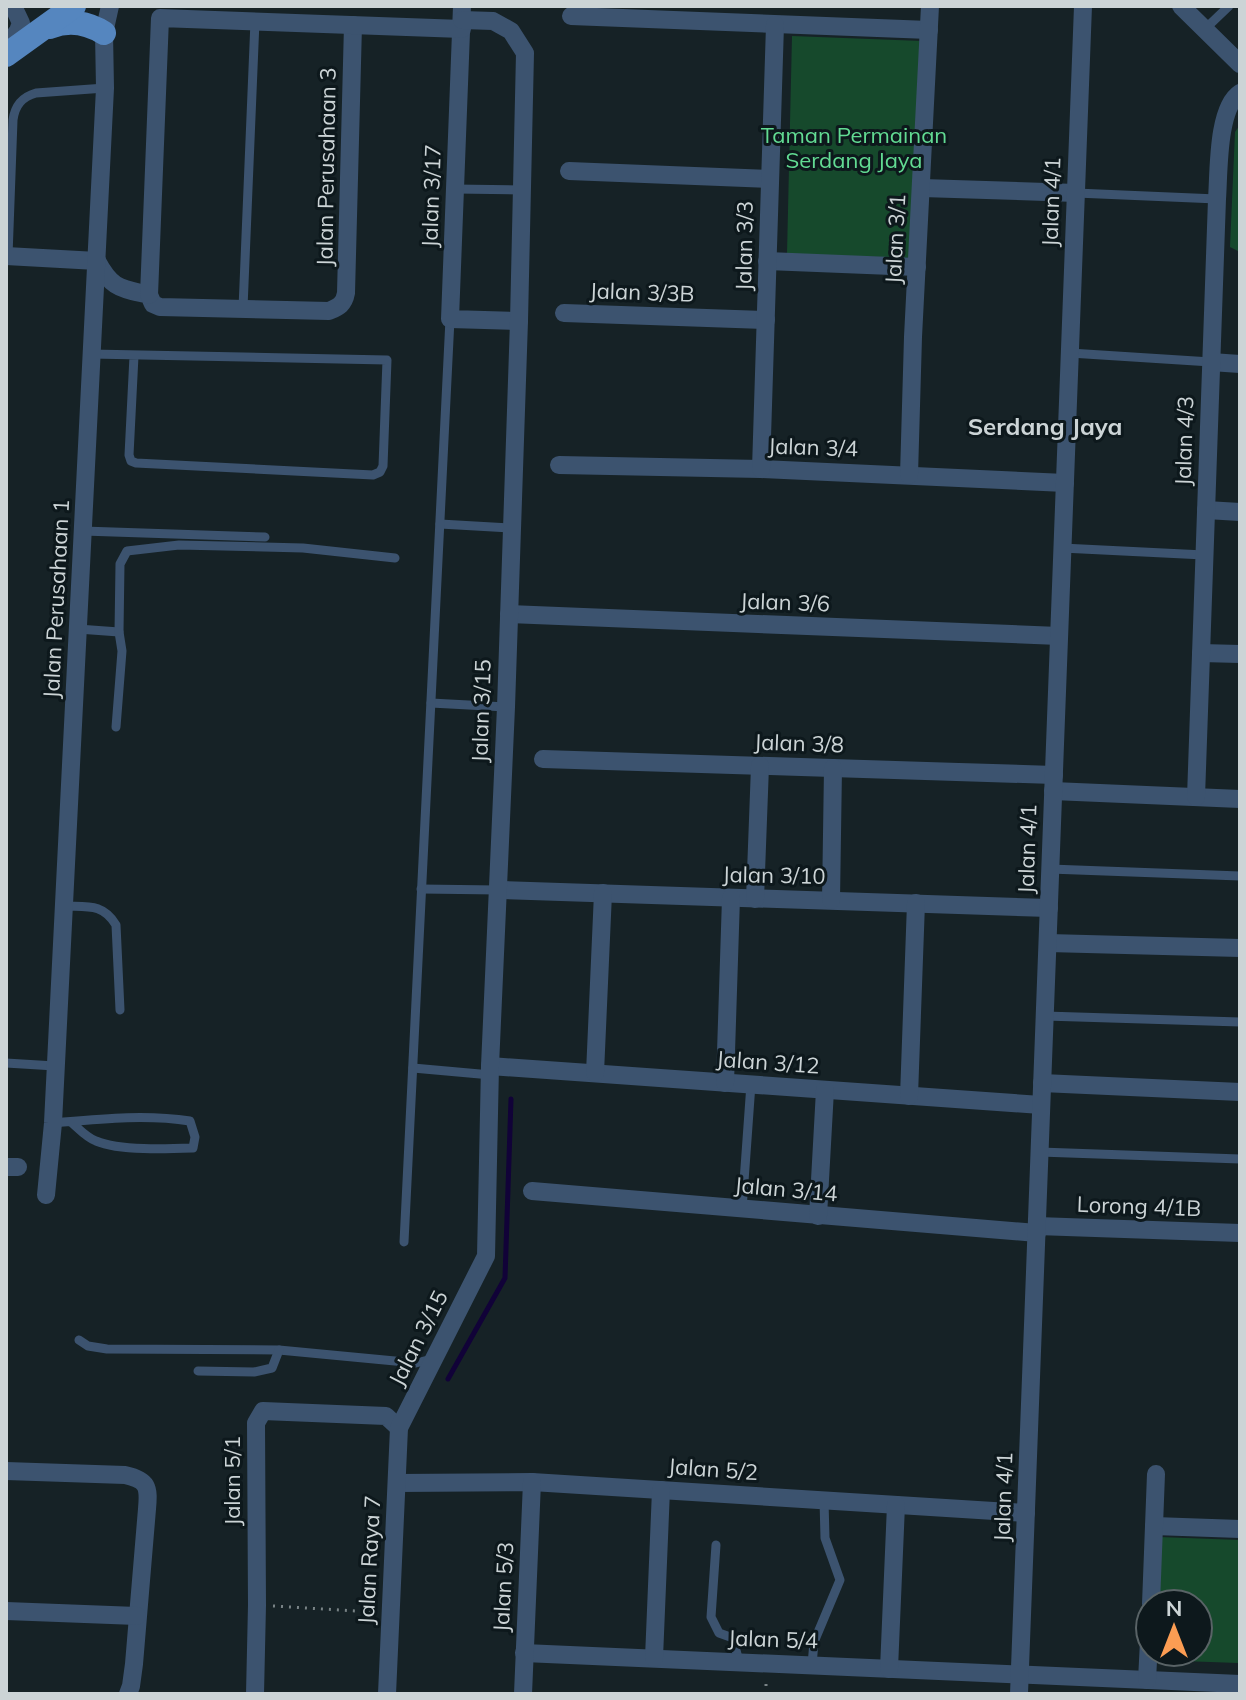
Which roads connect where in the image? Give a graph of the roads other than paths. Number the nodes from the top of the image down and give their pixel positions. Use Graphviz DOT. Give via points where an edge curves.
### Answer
graph roads {
  1 [pos="13,6"];
  2 [pos="47,6"];
  3 [pos="74,6"];
  4 [pos="110,6"];
  5 [pos="930,6"];
  6 [pos="1083,6"];
  7 [pos="1181,6"];
  8 [pos="1229,6"];
  9 [pos="158,12"];
  10 [pos="571,16"];
  11 [pos="462,18"];
  12 [pos="255,21"];
  13 [pos="353,25"];
  14 [pos="775,25"];
  15 [pos="1205,29"];
  16 [pos="929,30"];
  17 [pos="40,32"];
  18 [pos="104,33"];
  19 [pos="6,50"];
  20 [pos="1240,64"];
  21 [pos="105,88"];
  22 [pos="1240,93"];
  23 [pos="569,171"];
  24 [pos="769,179"];
  25 [pos="922,188"];
  26 [pos="455,189"];
  27 [pos="522,190"];
  28 [pos="1076,193"];
  29 [pos="1217,199"];
  30 [pos="7,256"];
  31 [pos="97,261"];
  32 [pos="767,261"];
  33 [pos="917,267"];
  34 [pos="149,295"];
  35 [pos="243,308"];
  36 [pos="564,313"];
  37 [pos="450,319"];
  38 [pos="766,320"];
  39 [pos="519,321"];
  40 [pos="1070,353"];
  41 [pos="91,354"];
  42 [pos="134,356"];
  43 [pos="1211,362"];
  44 [pos="1240,364"];
  45 [pos="559,465"];
  46 [pos="761,469"];
  47 [pos="909,475"];
  48 [pos="1065,483"];
  49 [pos="1206,510"];
  50 [pos="1240,512"];
  51 [pos="440,524"];
  52 [pos="511,528"];
  53 [pos="83,531"];
  54 [pos="265,537"];
  55 [pos="1062,548"];
  56 [pos="1204,555"];
  57 [pos="395,558"];
  58 [pos="509,614"];
  59 [pos="78,629"];
  60 [pos="119,632"];
  61 [pos="1059,636"];
  62 [pos="1201,653"];
  63 [pos="1240,654"];
  64 [pos="431,703"];
  65 [pos="506,707"];
  66 [pos="116,727"];
  67 [pos="543,759"];
  68 [pos="760,766"];
  69 [pos="833,768"];
  70 [pos="1054,783"];
  71 [pos="1196,797"];
  72 [pos="1240,799"];
  73 [pos="1050,869"];
  74 [pos="1240,876"];
  75 [pos="421,889"];
  76 [pos="499,890"];
  77 [pos="603,893"];
  78 [pos="731,898"];
  79 [pos="755,899"];
  80 [pos="831,900"];
  81 [pos="916,903"];
  82 [pos="64,906"];
  83 [pos="1049,908"];
  84 [pos="1048,943"];
  85 [pos="1240,948"];
  86 [pos="120,1010"];
  87 [pos="1045,1016"];
  88 [pos="1240,1022"];
  89 [pos="6,1063"];
  90 [pos="55,1066"];
  91 [pos="413,1068"];
  92 [pos="491,1070"];
  93 [pos="595,1073"];
  94 [pos="725,1083"];
  95 [pos="1042,1083"];
  96 [pos="751,1084"];
  97 [pos="825,1090"];
  98 [pos="1240,1092"];
  99 [pos="909,1096"];
  100 [pos="1041,1105"];
  101 [pos="62,1122"];
  102 [pos="1040,1152"];
  103 [pos="1240,1159"];
  104 [pos="532,1191"];
  105 [pos="46,1195"];
  106 [pos="742,1209"];
  107 [pos="818,1216"];
  108 [pos="1037,1230"];
  109 [pos="1240,1233"];
  110 [pos="404,1242"];
  111 [pos="79,1340"];
  112 [pos="279,1350"];
  113 [pos="435,1359"];
  114 [pos="198,1371"];
  115 [pos="399,1428"];
  116 [pos="6,1471"];
  117 [pos="1156,1474"];
  118 [pos="532,1482"];
  119 [pos="397,1483"];
  120 [pos="661,1490"];
  121 [pos="824,1500"];
  122 [pos="896,1505"];
  123 [pos="1026,1513"];
  124 [pos="1154,1526"];
  125 [pos="1240,1529"];
  126 [pos="716,1545"];
  127 [pos="1152,1588"];
  128 [pos="6,1611"];
  129 [pos="137,1616"];
  130 [pos="524,1653"];
  131 [pos="654,1658"];
  132 [pos="739,1662"];
  133 [pos="812,1665"];
  134 [pos="1148,1668"];
  135 [pos="889,1669"];
  136 [pos="1020,1674"];
  137 [pos="1147,1680"];
  138 [pos="1240,1684"];
  139 [pos="128,1694"];
  140 [pos="255,1694"];
  141 [pos="387,1694"];
  142 [pos="523,1694"];
  143 [pos="1019,1694"];
  1 -- 19 [label="street" via="21,23"];
  2 -- 19 [label="main road"];
  3 -- 17 [label="main road"];
  4 -- 18 [label="street, Jalan Perusahaan 1"];
  5 -- 16 [label="street, Jalan 3/1"];
  6 -- 28 [label="street, Jalan 4/1"];
  7 -- 15 [label="street"];
  8 -- 15 [label="lane"];
  9 -- 12 [label="street, Jalan 3/15"];
  9 -- 34 [label="street"];
  10 -- 14 [label="street"];
  11 -- 13 [label="street, Jalan 3/15"];
  11 -- 26 [label="street, Jalan 3/17"];
  11 -- 27 [label="street, Jalan 3/15" via="493,21 511,31 525,53"];
  12 -- 13 [label="street, Jalan 3/15"];
  12 -- 35 [label="lane"];
  13 -- 35 [label="street, Jalan Perusahaan 3" via="344,301 329,311"];
  14 -- 16 [label="street"];
  14 -- 24 [label="street, Jalan 3/3"];
  15 -- 20 [label="street"];
  16 -- 25 [label="street, Jalan 3/1"];
  17 -- 18 [label="main road" via="74,22"];
  17 -- 19 [label="main road"];
  18 -- 21 [label="street, Jalan Perusahaan 1"];
  21 -- 30 [label="lane" via="36,93 18,105"];
  21 -- 31 [label="street, Jalan Perusahaan 1"];
  22 -- 29 [label="street, Jalan 4/3" via="1232,98 1223,120"];
  23 -- 24 [label="street"];
  24 -- 32 [label="street, Jalan 3/3"];
  25 -- 28 [label="street"];
  25 -- 33 [label="street, Jalan 3/1"];
  26 -- 27 [label="lane"];
  26 -- 37 [label="street, Jalan 3/17"];
  27 -- 39 [label="street, Jalan 3/15"];
  28 -- 29 [label="lane"];
  28 -- 40 [label="street, Jalan 4/1"];
  29 -- 43 [label="street, Jalan 4/3"];
  30 -- 31 [label="street"];
  31 -- 34 [label="street" via="106,279 121,289"];
  31 -- 41 [label="street, Jalan Perusahaan 1"];
  32 -- 33 [label="street"];
  32 -- 38 [label="street, Jalan 3/3"];
  33 -- 47 [label="street, Jalan 3/1"];
  34 -- 35 [label="street" via="160,307"];
  36 -- 38 [label="street, Jalan 3/3B"];
  37 -- 39 [label="street"];
  37 -- 51 [label="lane"];
  38 -- 46 [label="street, Jalan 3/3"];
  39 -- 52 [label="street, Jalan 3/15"];
  40 -- 43 [label="lane"];
  40 -- 48 [label="street, Jalan 4/1"];
  41 -- 42 [label="lane"];
  41 -- 53 [label="street, Jalan Perusahaan 1"];
  42 -- 42 [label="lane" via="131,461 373,475 383,466 387,360"];
  43 -- 44 [label="street"];
  43 -- 49 [label="street, Jalan 4/3"];
  45 -- 46 [label="street, Jalan 3/4"];
  46 -- 47 [label="street, Jalan 3/4"];
  47 -- 48 [label="street, Jalan 3/4"];
  48 -- 55 [label="street, Jalan 4/1"];
  49 -- 50 [label="street"];
  49 -- 56 [label="street, Jalan 4/3"];
  51 -- 52 [label="lane"];
  51 -- 64 [label="lane"];
  52 -- 58 [label="street, Jalan 3/15"];
  53 -- 54 [label="lane"];
  53 -- 59 [label="street, Jalan Perusahaan 1"];
  55 -- 56 [label="lane"];
  55 -- 61 [label="street, Jalan 4/1"];
  56 -- 62 [label="street, Jalan 4/3"];
  57 -- 60 [label="lane" via="303,548 179,545 127,551 120,564"];
  58 -- 61 [label="street, Jalan 3/6"];
  58 -- 65 [label="street, Jalan 3/15"];
  59 -- 60 [label="lane"];
  59 -- 82 [label="street, Jalan Perusahaan 1"];
  60 -- 66 [label="lane"];
  61 -- 70 [label="street, Jalan 4/1"];
  62 -- 63 [label="street"];
  62 -- 71 [label="street, Jalan 4/3"];
  64 -- 65 [label="lane"];
  64 -- 75 [label="lane"];
  65 -- 76 [label="street, Jalan 3/15"];
  67 -- 68 [label="street, Jalan 3/8"];
  68 -- 69 [label="street, Jalan 3/8"];
  68 -- 79 [label="street"];
  69 -- 70 [label="street, Jalan 3/8"];
  69 -- 80 [label="street"];
  70 -- 71 [label="street, Jalan 3/8"];
  70 -- 73 [label="street, Jalan 4/1"];
  71 -- 72 [label="street, Jalan 3/8"];
  73 -- 74 [label="lane"];
  73 -- 83 [label="street, Jalan 4/1"];
  75 -- 76 [label="lane"];
  75 -- 91 [label="lane"];
  76 -- 77 [label="street, Jalan 3/10"];
  76 -- 92 [label="street, Jalan 3/15"];
  77 -- 78 [label="street, Jalan 3/10"];
  77 -- 93 [label="street"];
  78 -- 79 [label="street, Jalan 3/10"];
  78 -- 94 [label="street"];
  79 -- 80 [label="street, Jalan 3/10"];
  80 -- 81 [label="street, Jalan 3/10"];
  81 -- 83 [label="street, Jalan 3/10"];
  81 -- 99 [label="street"];
  82 -- 86 [label="lane" via="100,908 116,925"];
  82 -- 90 [label="street, Jalan Perusahaan 1"];
  83 -- 84 [label="street, Jalan 4/1"];
  84 -- 85 [label="street"];
  84 -- 87 [label="street, Jalan 4/1"];
  87 -- 88 [label="lane"];
  87 -- 95 [label="street, Jalan 4/1"];
  89 -- 90 [label="lane"];
  90 -- 101 [label="street, Jalan Perusahaan 1"];
  91 -- 92 [label="lane"];
  91 -- 110 [label="lane"];
  92 -- 93 [label="street, Jalan 3/12"];
  92 -- 113 [label="street, Jalan 3/15" via="486,1256"];
  93 -- 94 [label="street, Jalan 3/12"];
  94 -- 96 [label="street, Jalan 3/12"];
  95 -- 98 [label="street"];
  95 -- 100 [label="street, Jalan 4/1"];
  96 -- 97 [label="street, Jalan 3/12"];
  96 -- 106 [label="lane"];
  97 -- 99 [label="street, Jalan 3/12"];
  97 -- 107 [label="street"];
  99 -- 100 [label="street, Jalan 3/12"];
  100 -- 102 [label="street, Jalan 4/1"];
  101 -- 101 [label="lane" via="177,1119 190,1121 195,1137 193,1148 112,1145"];
  101 -- 105 [label="street, Jalan Perusahaan 1"];
  102 -- 103 [label="lane"];
  102 -- 108 [label="street, Jalan 4/1"];
  104 -- 106 [label="street, Jalan 3/14"];
  106 -- 107 [label="street, Jalan 3/14"];
  107 -- 108 [label="street, Jalan 3/14"];
  108 -- 109 [label="street, Lorong 4/1B"];
  108 -- 123 [label="street, Jalan 4/1"];
  111 -- 112 [label="lane" via="107,1349"];
  112 -- 113 [label="lane" via="416,1363"];
  112 -- 114 [label="lane" via="272,1368"];
  113 -- 115 [label="street, Jalan 3/15"];
  115 -- 119 [label="street, Jalan Raya 7"];
  115 -- 140 [label="street, Jalan 5/1" via="386,1416 263,1411 256,1423"];
  116 -- 129 [label="street" via="125,1475 145,1483"];
  117 -- 124 [label="street"];
  118 -- 119 [label="street, Jalan 5/2"];
  118 -- 120 [label="street, Jalan 5/2"];
  118 -- 130 [label="street, Jalan 5/3"];
  119 -- 141 [label="street, Jalan Raya 7"];
  120 -- 121 [label="street, Jalan 5/2"];
  120 -- 131 [label="street"];
  121 -- 122 [label="street, Jalan 5/2"];
  121 -- 133 [label="lane" via="825,1538 840,1580 814,1642"];
  122 -- 123 [label="street, Jalan 5/2"];
  122 -- 135 [label="street"];
  123 -- 136 [label="street, Jalan 4/1"];
  124 -- 125 [label="street"];
  124 -- 127 [label="street"];
  126 -- 132 [label="lane" via="711,1617 719,1633 733,1638"];
  128 -- 129 [label="street"];
  129 -- 139 [label="street"];
  130 -- 131 [label="street, Jalan 5/4"];
  130 -- 142 [label="street, Jalan 5/3"];
  131 -- 132 [label="street, Jalan 5/4"];
  132 -- 133 [label="street, Jalan 5/4"];
  133 -- 135 [label="street, Jalan 5/4"];
  134 -- 137 [label="street"];
  135 -- 136 [label="street, Jalan 5/4"];
  136 -- 137 [label="street, Jalan 5/4"];
  136 -- 143 [label="street, Jalan 4/1"];
  137 -- 138 [label="street, Jalan 5/4"];
}
